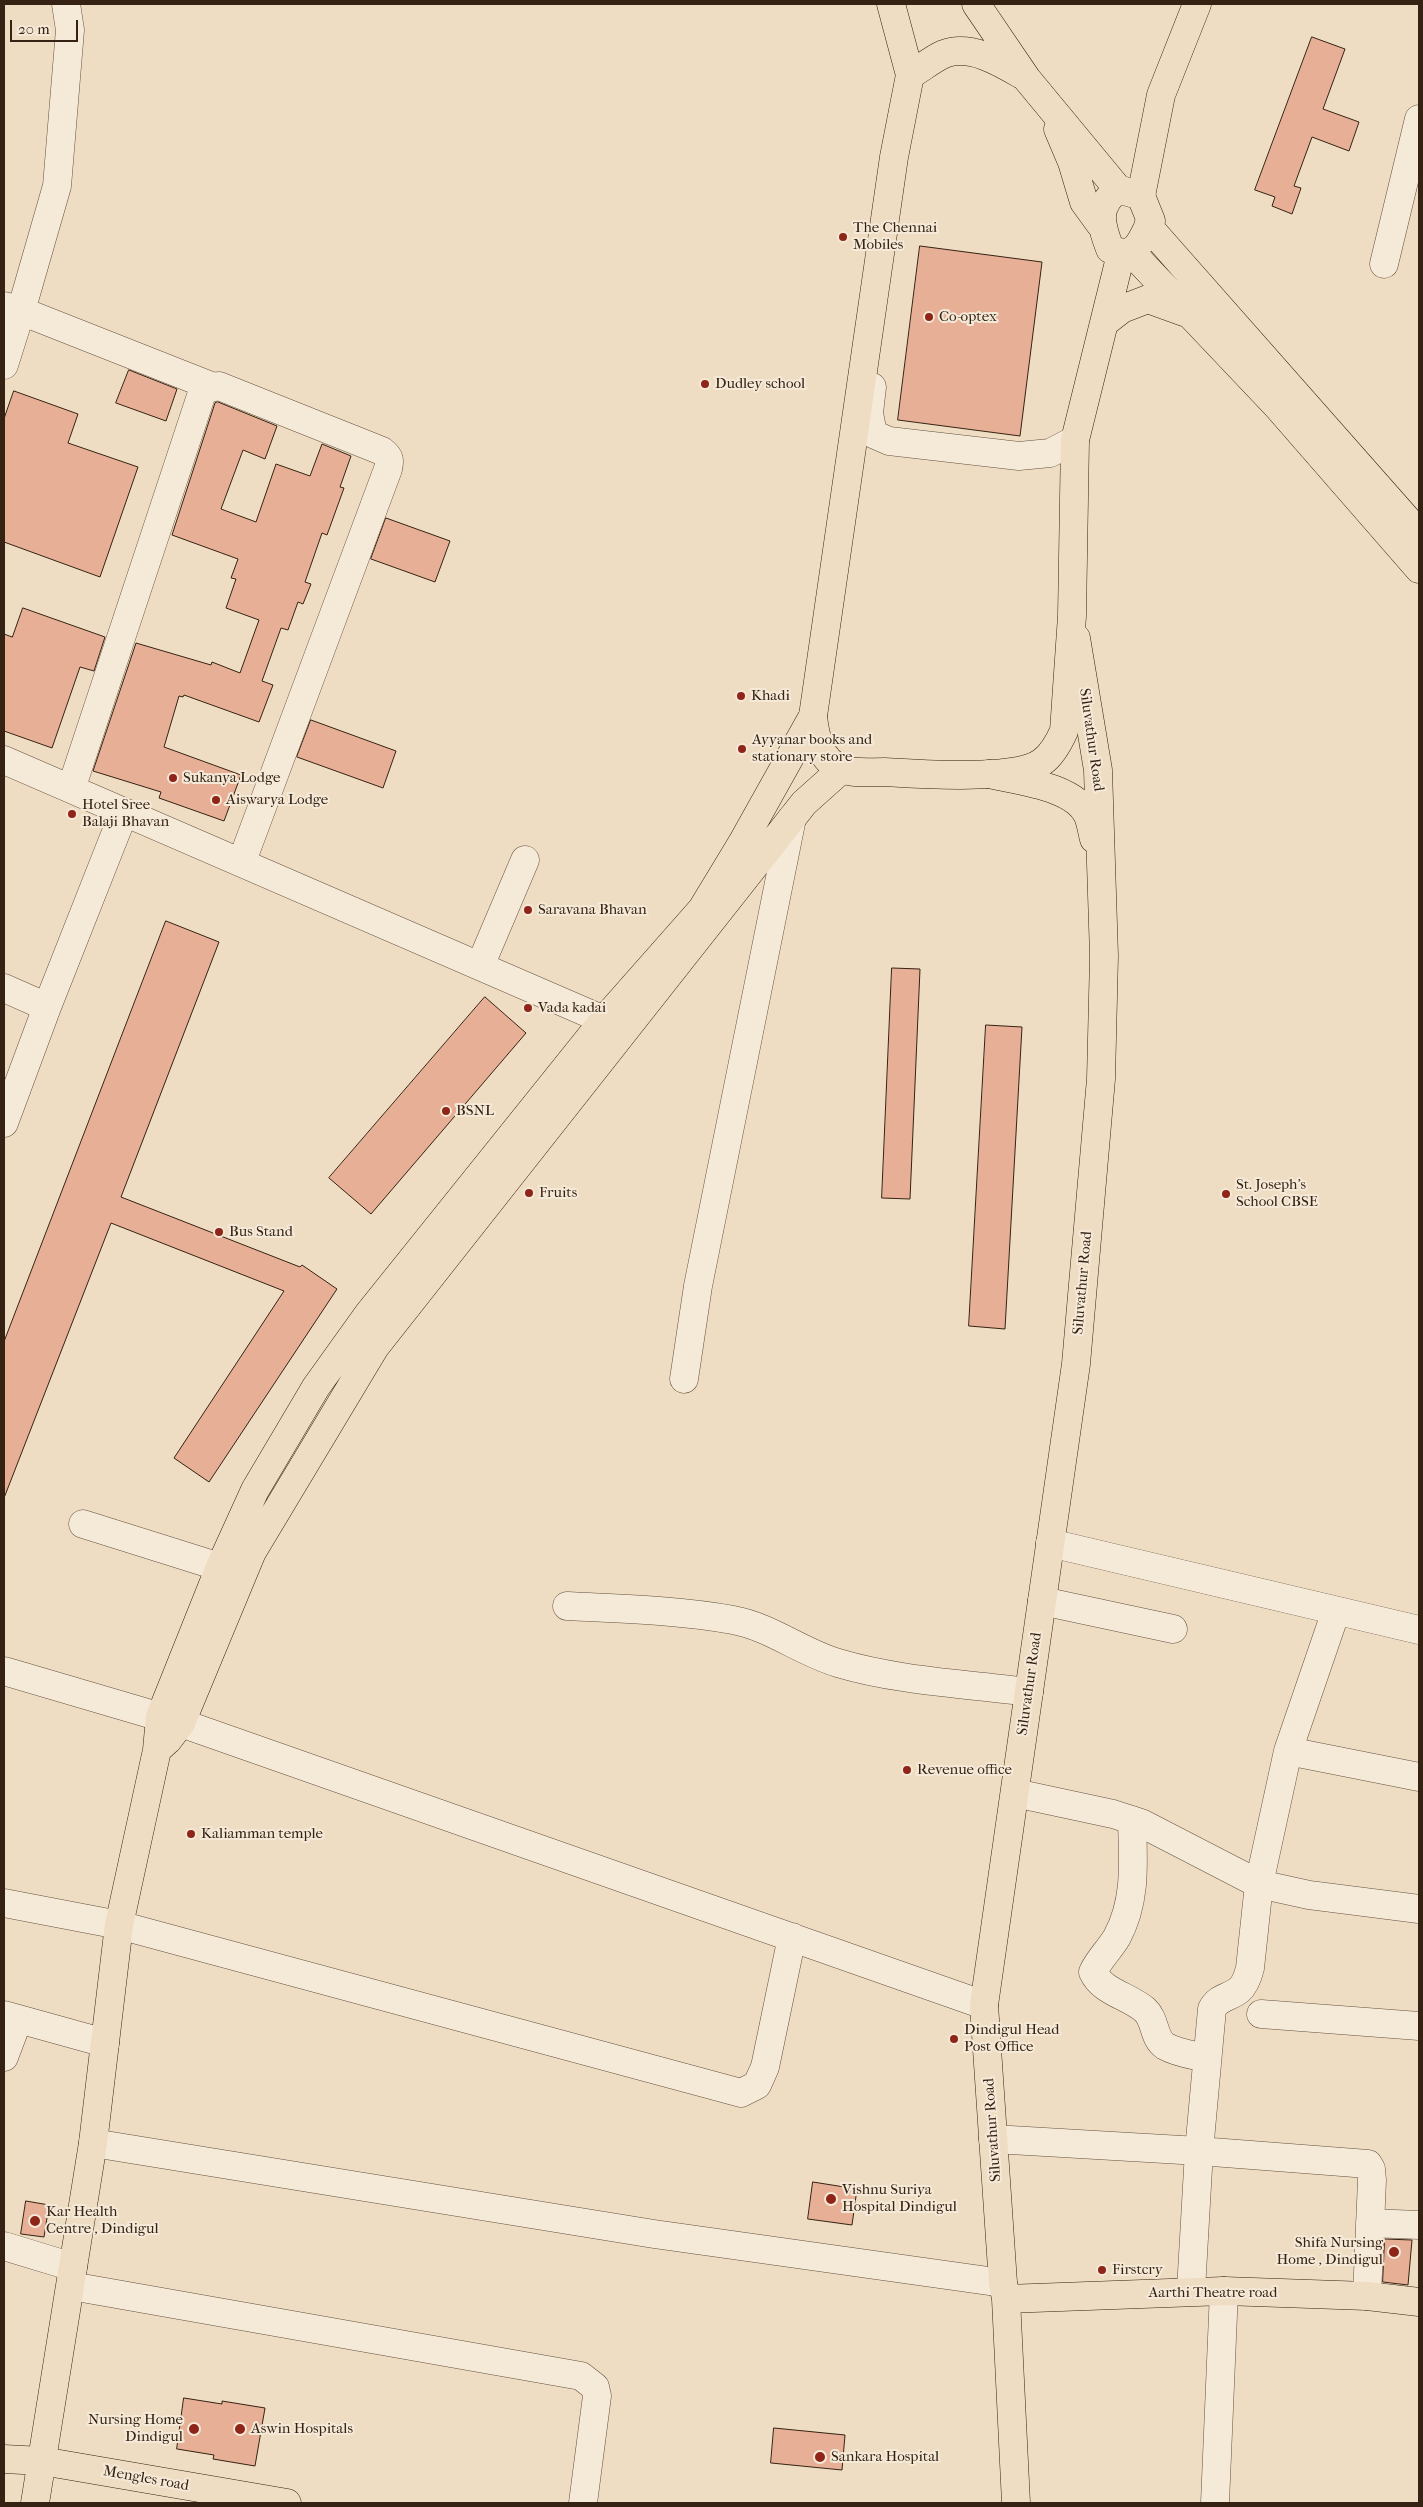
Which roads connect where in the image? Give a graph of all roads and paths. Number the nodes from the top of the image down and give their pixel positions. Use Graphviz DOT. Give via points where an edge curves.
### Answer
graph roads {
  1 [pos="66,4"];
  2 [pos="891,4"];
  3 [pos="976,4"];
  4 [pos="1197,4"];
  5 [pos="910,76"];
  6 [pos="1036,88"];
  7 [pos="1419,119"];
  8 [pos="1130,192"];
  9 [pos="1100,224"];
  10 [pos="1148,226"];
  11 [pos="1126,253"];
  12 [pos="1384,264"];
  13 [pos="878,278"];
  14 [pos="12,308"];
  15 [pos="1190,314"];
  16 [pos="1104,322"];
  17 [pos="4,365"];
  18 [pos="211,386"];
  19 [pos="1075,440"];
  20 [pos="1419,533"];
  21 [pos="1419,569"];
  22 [pos="1072,616"];
  23 [pos="812,716"];
  24 [pos="4,760"];
  25 [pos="842,769"];
  26 [pos="986,774"];
  27 [pos="71,789"];
  28 [pos="124,812"];
  29 [pos="792,818"];
  30 [pos="525,860"];
  31 [pos="242,861"];
  32 [pos="1101,865"];
  33 [pos="480,966"];
  34 [pos="4,988"];
  35 [pos="47,1007"];
  36 [pos="604,1020"];
  37 [pos="4,1124"];
  38 [pos="422,1266"];
  39 [pos="684,1379"];
  40 [pos="83,1524"];
  41 [pos="1050,1544"];
  42 [pos="220,1567"];
  43 [pos="1042,1601"];
  44 [pos="567,1606"];
  45 [pos="1336,1611"];
  46 [pos="1173,1629"];
  47 [pos="1419,1630"];
  48 [pos="4,1670"];
  49 [pos="1029,1692"];
  50 [pos="170,1720"];
  51 [pos="1288,1751"];
  52 [pos="1419,1777"];
  53 [pos="1014,1793"];
  54 [pos="1132,1820"];
  55 [pos="1259,1884"];
  56 [pos="4,1903"];
  57 [pos="1419,1909"];
  58 [pos="119,1925"];
  59 [pos="792,1937"];
  60 [pos="984,2006"];
  61 [pos="1261,2014"];
  62 [pos="11,2018"];
  63 [pos="1419,2026"];
  64 [pos="105,2043"];
  65 [pos="4,2057"];
  66 [pos="1206,2058"];
  67 [pos="993,2139"];
  68 [pos="93,2143"];
  69 [pos="1199,2151"];
  70 [pos="1370,2223"];
  71 [pos="1419,2225"];
  72 [pos="4,2246"];
  73 [pos="72,2276"];
  74 [pos="1191,2290"];
  75 [pos="1005,2291"];
  76 [pos="1224,2291"];
  77 [pos="1367,2296"];
  78 [pos="1419,2302"];
  79 [pos="4,2459"];
  80 [pos="42,2461"];
  81 [pos="35,2503"];
  82 [pos="287,2503"];
  83 [pos="583,2503"];
  84 [pos="1016,2503"];
  85 [pos="1215,2503"];
  1 -- 14 [label="street" via="70,30 57,186"];
  2 -- 5 [label="main road"];
  3 -- 6 [label="main road"];
  4 -- 8 [label="main road" via="1161,95"];
  5 -- 6 [label="main road" via="943,54 960,50 1002,63"];
  5 -- 13 [label="main road" via="894,157"];
  6 -- 8 [label="main road"];
  6 -- 9 [label="main road" via="1072,162 1084,202"];
  7 -- 12 [label="street"];
  8 -- 9 [label="main road" via="1109,196"];
  8 -- 10 [label="main road" via="1151,221"];
  9 -- 11 [label="main road" via="1110,249"];
  10 -- 11 [label="main road" via="1142,241"];
  10 -- 20 [label="main road"];
  11 -- 15 [label="main road"];
  11 -- 16 [label="main road"];
  13 -- 19 [label="street" via="881,320 869,413 873,434 889,442 1020,456 1050,454"];
  13 -- 23 [label="main road"];
  14 -- 17 [label="street"];
  14 -- 18 [label="street"];
  15 -- 16 [label="main road" via="1148,299 1122,309"];
  15 -- 21 [label="main road" via="1277,406"];
  16 -- 19 [label="main road"];
  18 -- 27 [label="street" via="200,396"];
  18 -- 31 [label="street" via="219,386 382,451 390,461"];
  19 -- 22 [label="main road"];
  22 -- 26 [label="main road" via="1064,731 1058,744 1042,763"];
  22 -- 32 [label="main road, Siluvathur Road" via="1098,770"];
  23 -- 25 [label="main road" via="815,740 824,754"];
  23 -- 36 [label="main road" via="702,909"];
  24 -- 27 [label="street"];
  25 -- 26 [label="main road" via="962,776"];
  25 -- 29 [label="main road"];
  26 -- 32 [label="main road, Siluvathur Road" via="1041,786 1072,798 1087,815"];
  27 -- 28 [label="street"];
  28 -- 31 [label="street"];
  28 -- 35 [label="street"];
  29 -- 38 [label="main road"];
  29 -- 39 [label="street" via="698,1286"];
  30 -- 33 [label="street"];
  31 -- 33 [label="street"];
  32 -- 41 [label="main road, Siluvathur Road" via="1104,956 1101,1079 1076,1364"];
  33 -- 36 [label="street"];
  34 -- 35 [label="street"];
  35 -- 37 [label="street"];
  36 -- 38 [label="main road"];
  38 -- 42 [label="main road" via="369,1313 316,1387 255,1490"];
  38 -- 50 [label="main road" via="252,1552"];
  40 -- 42 [label="street"];
  41 -- 43 [label="main road, Siluvathur Road"];
  41 -- 45 [label="street"];
  42 -- 50 [label="main road"];
  43 -- 46 [label="street"];
  43 -- 49 [label="main road, Siluvathur Road"];
  44 -- 49 [label="street" via="733,1620 759,1626 837,1663 894,1675"];
  45 -- 47 [label="street"];
  45 -- 51 [label="street"];
  48 -- 50 [label="street"];
  49 -- 53 [label="main road, Siluvathur Road"];
  50 -- 58 [label="main road" via="157,1750"];
  50 -- 59 [label="street"];
  51 -- 52 [label="street"];
  51 -- 55 [label="street"];
  53 -- 54 [label="street"];
  53 -- 60 [label="main road, Siluvathur Road"];
  54 -- 55 [label="street"];
  54 -- 66 [label="street" via="1133,1876 1128,1913 1116,1939 1092,1972 1097,1981 1151,2016 1159,2041 1166,2047"];
  55 -- 57 [label="street" via="1309,1895"];
  55 -- 66 [label="street" via="1247,1980 1239,1990 1215,2003"];
  56 -- 58 [label="street"];
  58 -- 59 [label="street" via="740,2093 757,2085 765,2067"];
  58 -- 64 [label="main road"];
  59 -- 60 [label="street"];
  60 -- 67 [label="main road, Siluvathur Road"];
  61 -- 63 [label="street"];
  62 -- 64 [label="street"];
  62 -- 65 [label="street"];
  64 -- 68 [label="main road"];
  66 -- 69 [label="street"];
  67 -- 69 [label="street"];
  67 -- 75 [label="main road, Siluvathur Road"];
  68 -- 73 [label="main road"];
  68 -- 75 [label="street"];
  69 -- 70 [label="street" via="1368,2164 1372,2180"];
  69 -- 74 [label="street"];
  70 -- 71 [label="street"];
  70 -- 77 [label="street"];
  72 -- 73 [label="street"];
  73 -- 80 [label="main road"];
  73 -- 83 [label="street" via="581,2376 596,2386 597,2396"];
  74 -- 75 [label="main road, Aarthi Theatre road"];
  74 -- 76 [label="main road, Aarthi Theatre road"];
  75 -- 84 [label="main road, Siluvathur Road"];
  76 -- 77 [label="main road, Aarthi Theatre road"];
  76 -- 85 [label="street"];
  77 -- 78 [label="main road, Aarthi Theatre road"];
  79 -- 80 [label="main road, Mengles road"];
  80 -- 81 [label="main road"];
  80 -- 82 [label="main road, Mengles road"];
}
